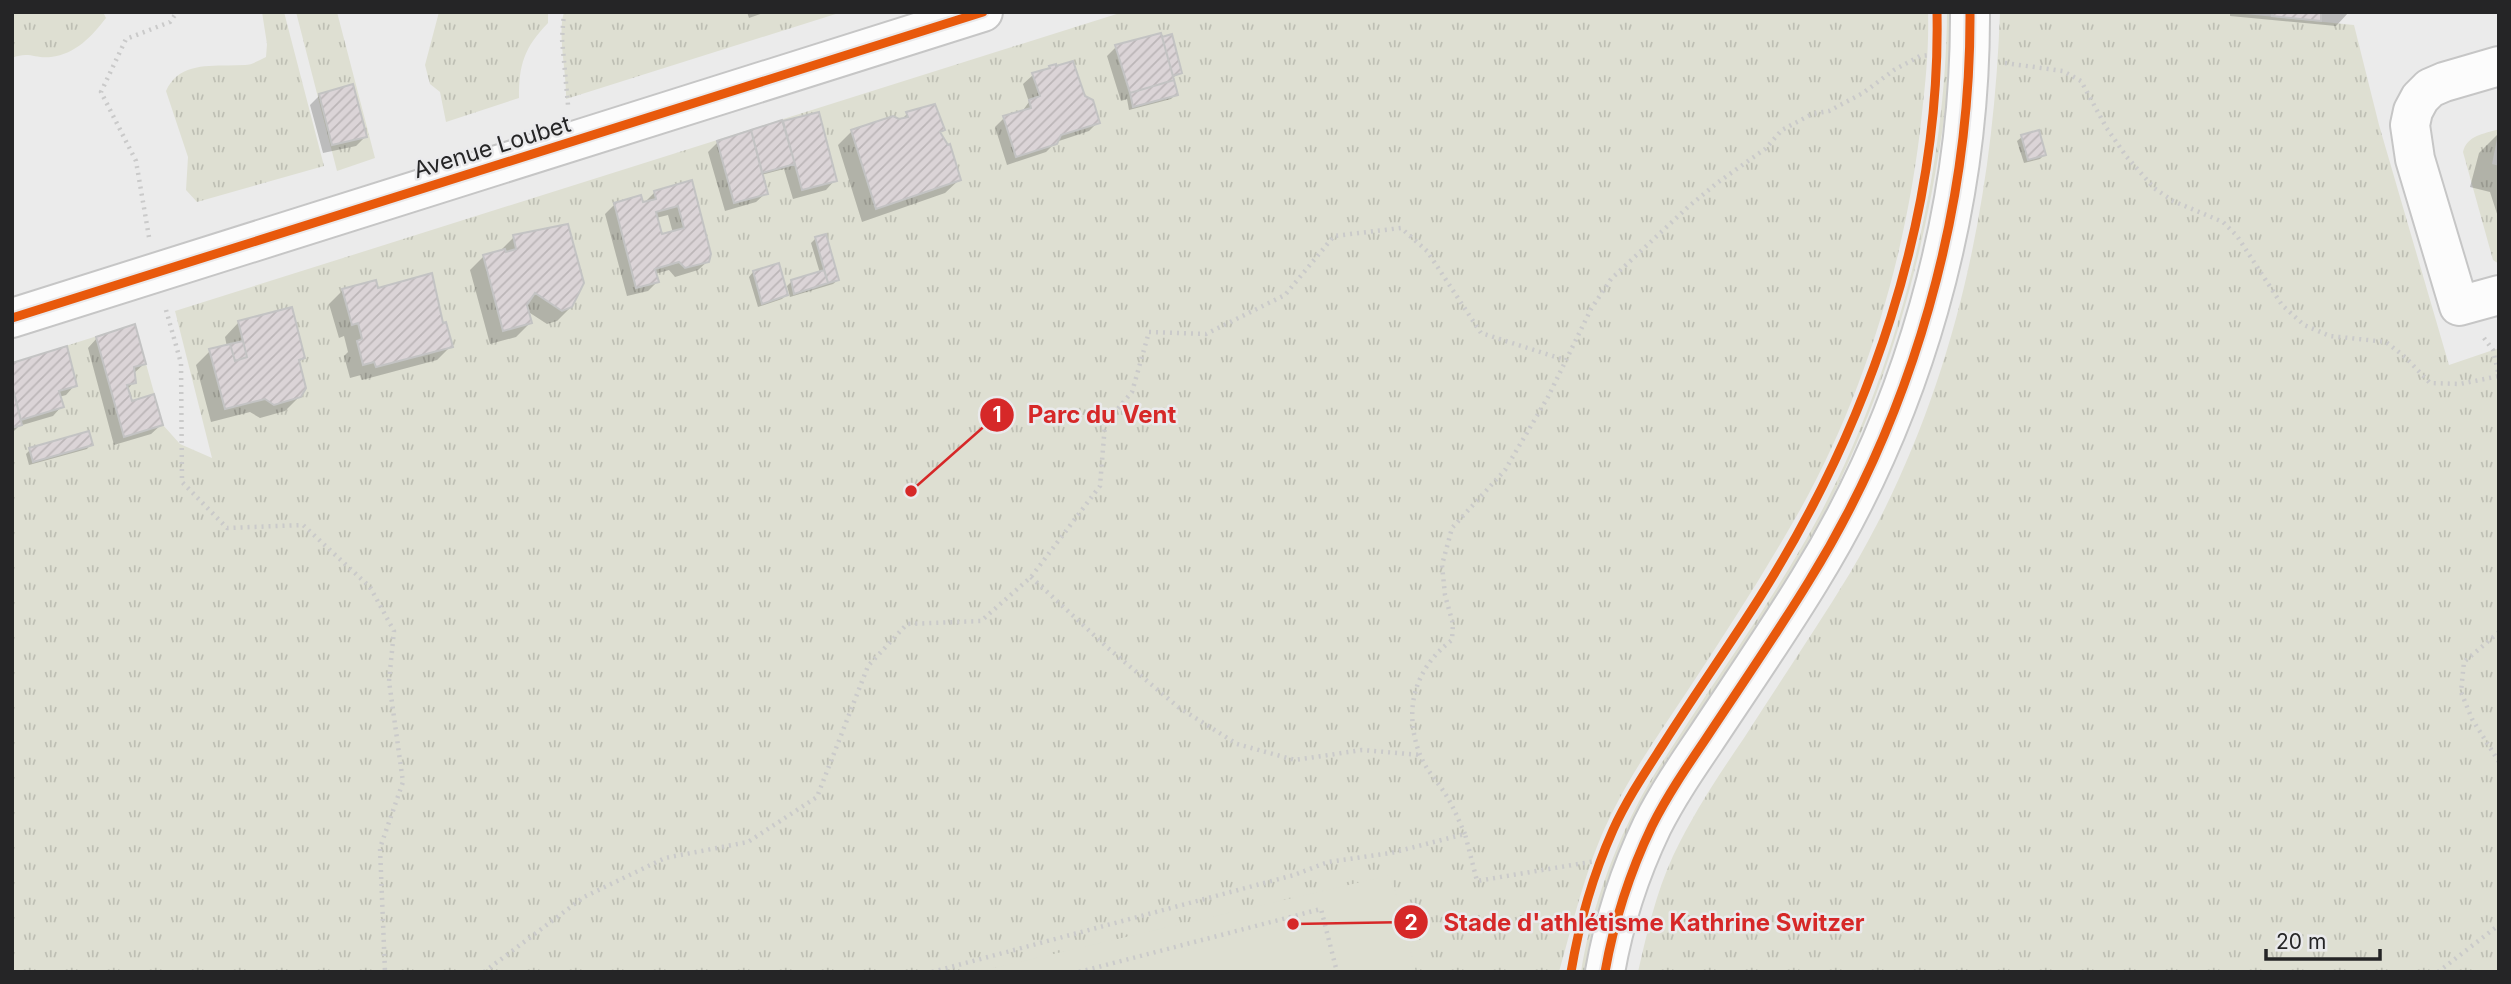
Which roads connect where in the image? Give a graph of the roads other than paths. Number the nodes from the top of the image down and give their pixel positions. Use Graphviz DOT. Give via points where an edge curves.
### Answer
graph roads {
  1 [pos="983,12"];
  2 [pos="1970,12"];
  3 [pos="2499,66"];
  4 [pos="2499,295"];
  5 [pos="12,318"];
  6 [pos="1605,972"];
  1 -- 5 [label="street, Avenue Loubet"];
  2 -- 6 [label="street" via="1945,56 1965,117 1945,238 1913,356 1887,426 1860,489 1809,582 1652,825 1621,903"];
  3 -- 4 [label="street" via="2430,89 2420,98 2410,125 2459,306"];
}
